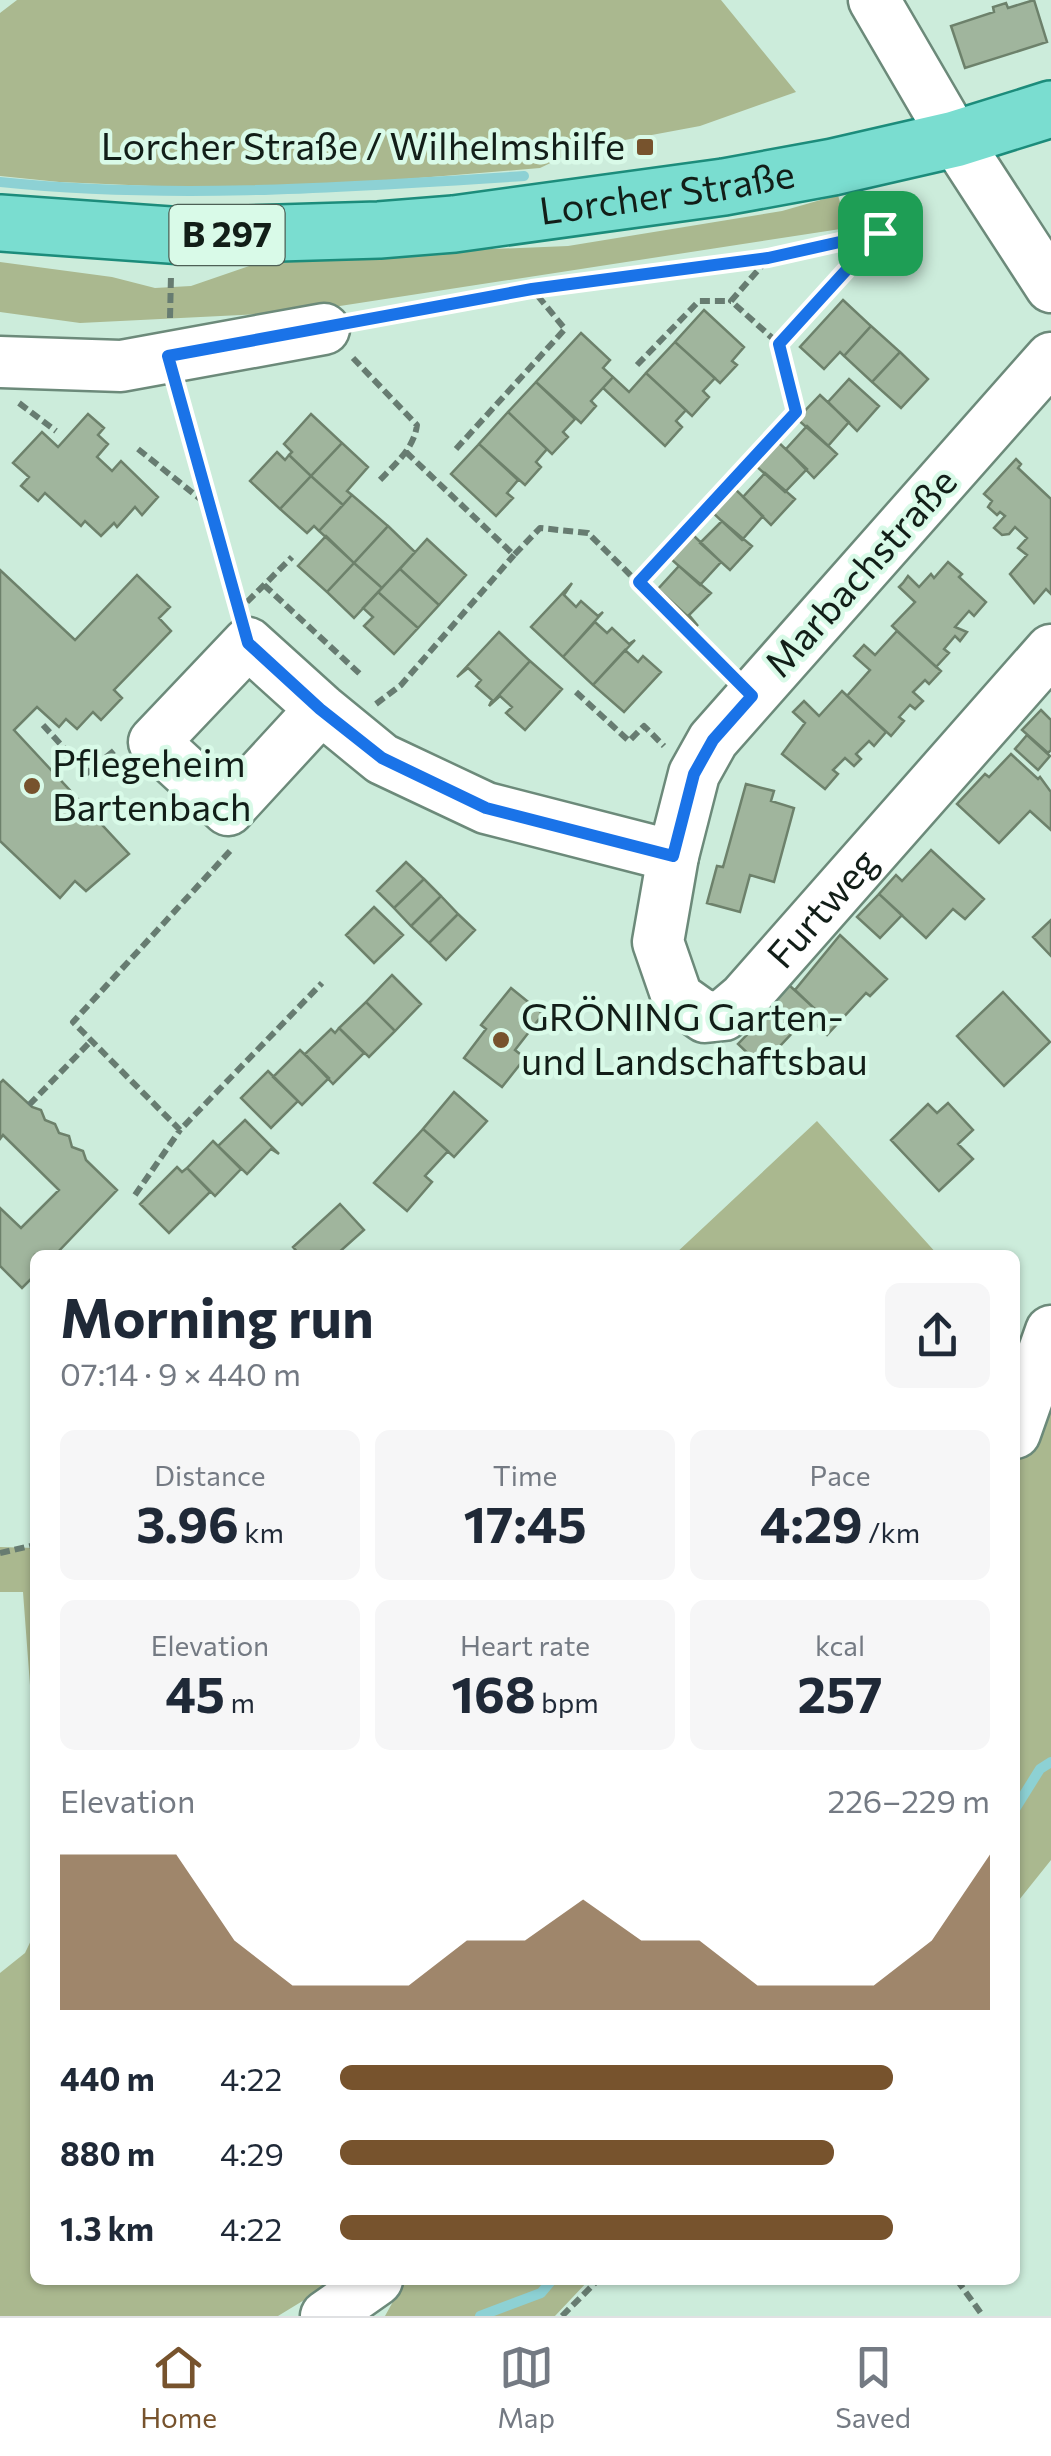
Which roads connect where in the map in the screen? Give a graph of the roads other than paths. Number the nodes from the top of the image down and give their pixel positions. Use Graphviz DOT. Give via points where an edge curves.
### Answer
graph roads {
  1 [pos="874,0"];
  2 [pos="1051,109"];
  3 [pos="955,139"];
  4 [pos="0,223"];
  5 [pos="1048,272"];
  6 [pos="324,329"];
  7 [pos="1051,358"];
  8 [pos="0,362"];
  9 [pos="1051,650"];
  10 [pos="332,718"];
  11 [pos="673,856"];
  12 [pos="1051,1330"];
  13 [pos="1020,1419"];
  14 [pos="371,2285"];
  15 [pos="326,2316"];
  1 -- 3 [label="street"];
  2 -- 3 [label="main road, Lorcher Straße / B 297"];
  3 -- 4 [label="main road, Lorcher Straße / B 297" via="724,187 454,224 184,236"];
  3 -- 5 [label="street"];
  6 -- 8 [label="street" via="122,366"];
  7 -- 11 [label="street, Marbachstraße" via="713,740 694,774"];
  9 -- 11 [label="street, Furtweg" via="724,1015 705,1017 676,997 658,942"];
  10 -- 11 [label="street" via="382,758 486,808"];
  12 -- 13 [label="street"];
  14 -- 15 [label="street"];
}
